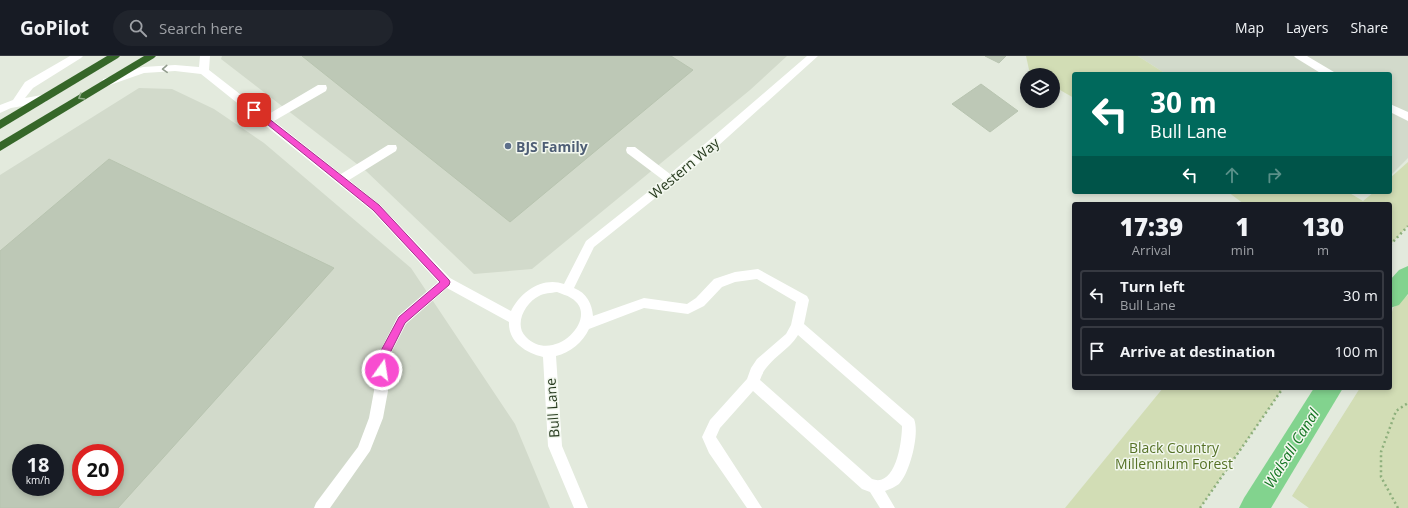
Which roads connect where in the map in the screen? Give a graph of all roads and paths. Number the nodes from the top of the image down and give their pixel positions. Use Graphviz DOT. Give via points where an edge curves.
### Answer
graph roads {
  1 [pos="78,56"];
  2 [pos="115,56"];
  3 [pos="150,56"];
  4 [pos="205,56"];
  5 [pos="813,56"];
  6 [pos="1299,56"];
  7 [pos="204,71"];
  8 [pos="1327,72"];
  9 [pos="105,83"];
  10 [pos="322,88"];
  11 [pos="42,99"];
  12 [pos="17,103"];
  13 [pos="0,108"];
  14 [pos="1392,109"];
  15 [pos="1408,117"];
  16 [pos="267,120"];
  17 [pos="0,125"];
  18 [pos="0,147"];
  19 [pos="392,148"];
  20 [pos="631,150"];
  21 [pos="341,180"];
  22 [pos="671,180"];
  23 [pos="1408,226"];
  24 [pos="1392,243"];
  25 [pos="446,282"];
  26 [pos="568,289"];
  27 [pos="514,319"];
  28 [pos="587,324"];
  29 [pos="797,326"];
  30 [pos="549,351"];
  31 [pos="753,382"];
  32 [pos="1282,390"];
  33 [pos="1408,403"];
  34 [pos="875,487"];
  35 [pos="321,508"];
  36 [pos="581,508"];
  37 [pos="755,508"];
  38 [pos="888,508"];
  39 [pos="1200,508"];
  40 [pos="1398,508"];
  1 -- 12 [label="street" via="29,84"];
  2 -- 11 [label="highway"];
  3 -- 9 [label="highway"];
  4 -- 7 [label="street"];
  5 -- 22 [label="street, Western Way"];
  6 -- 8 [label="street"];
  7 -- 9 [label="street, one-way" via="175,68 143,70"];
  7 -- 16 [label="street"];
  9 -- 18 [label="highway, one-way"];
  10 -- 16 [label="street"];
  11 -- 12 [label="street"];
  11 -- 17 [label="highway"];
  12 -- 13 [label="street"];
  14 -- 15 [label="street"];
  16 -- 21 [label="street"];
  19 -- 21 [label="street"];
  20 -- 22 [label="street"];
  21 -- 25 [label="street" via="376,208"];
  22 -- 26 [label="street, Western Way" via="590,244"];
  23 -- 24 [label="path"];
  25 -- 27 [label="street"];
  25 -- 35 [label="street" via="402,320 382,358 381,392 376,418 363,451"];
  26 -- 27 [label="street" via="545,288 534,292 517,308"];
  26 -- 28 [label="street" via="585,303 588,313"];
  27 -- 30 [label="street" via="519,338 526,346"];
  28 -- 29 [label="street" via="644,303 688,309 700,302 718,283 735,277 758,274 803,300"];
  28 -- 30 [label="street" via="573,343 562,349"];
  29 -- 31 [label="street" via="790,338 762,362"];
  29 -- 34 [label="street" via="909,424 908,447 896,478"];
  30 -- 36 [label="street, Bull Lane" via="554,446"];
  31 -- 34 [label="street" via="867,484"];
  31 -- 37 [label="street" via="715,424 709,437"];
  32 -- 39 [label="path"];
  33 -- 40 [label="path" via="1396,411 1381,452 1381,477"];
  34 -- 38 [label="street"];
}
